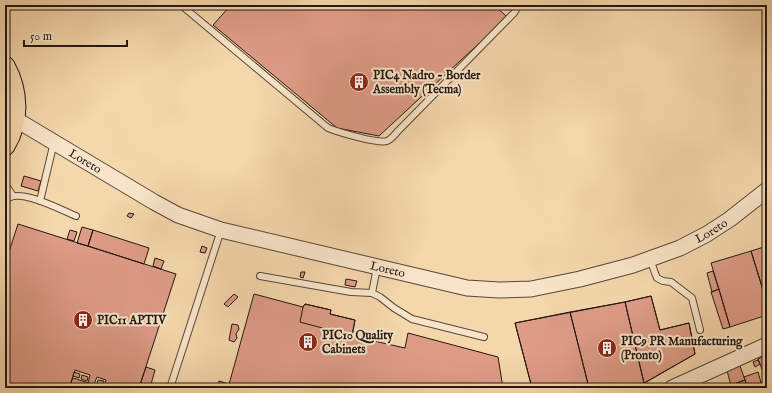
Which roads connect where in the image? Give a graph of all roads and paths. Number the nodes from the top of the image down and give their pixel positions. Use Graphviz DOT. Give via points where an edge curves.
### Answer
graph roads {
  1 [pos="181,5"];
  2 [pos="519,5"];
  3 [pos="5,66"];
  4 [pos="15,119"];
  5 [pos="54,142"];
  6 [pos="5,146"];
  7 [pos="5,184"];
  8 [pos="767,190"];
  9 [pos="13,196"];
  10 [pos="40,201"];
  11 [pos="5,203"];
  12 [pos="76,216"];
  13 [pos="221,230"];
  14 [pos="650,259"];
  15 [pos="377,266"];
  16 [pos="260,276"];
  17 [pos="372,293"];
  18 [pos="700,330"];
  19 [pos="484,337"];
  20 [pos="767,345"];
  21 [pos="170,388"];
  22 [pos="672,388"];
  1 -- 2 [label="lane" via="328,128 379,142 392,137"];
  3 -- 4 [label="main road" via="14,87"];
  4 -- 5 [label="street, Loreto"];
  4 -- 6 [label="main road" via="11,137"];
  5 -- 10 [label="lane"];
  5 -- 13 [label="street, Loreto" via="178,215"];
  7 -- 9 [label="lane"];
  8 -- 14 [label="street, Loreto" via="707,234"];
  9 -- 10 [label="lane"];
  9 -- 11 [label="lane"];
  10 -- 12 [label="lane"];
  13 -- 15 [label="street, Loreto"];
  13 -- 21 [label="lane"];
  14 -- 15 [label="street, Loreto" via="633,266 580,279 531,289 499,290 467,288"];
  14 -- 18 [label="lane" via="657,278 671,282 692,298"];
  15 -- 17 [label="lane"];
  16 -- 17 [label="lane" via="351,292"];
  17 -- 19 [label="lane" via="412,319"];
  20 -- 22 [label="street"];
}
